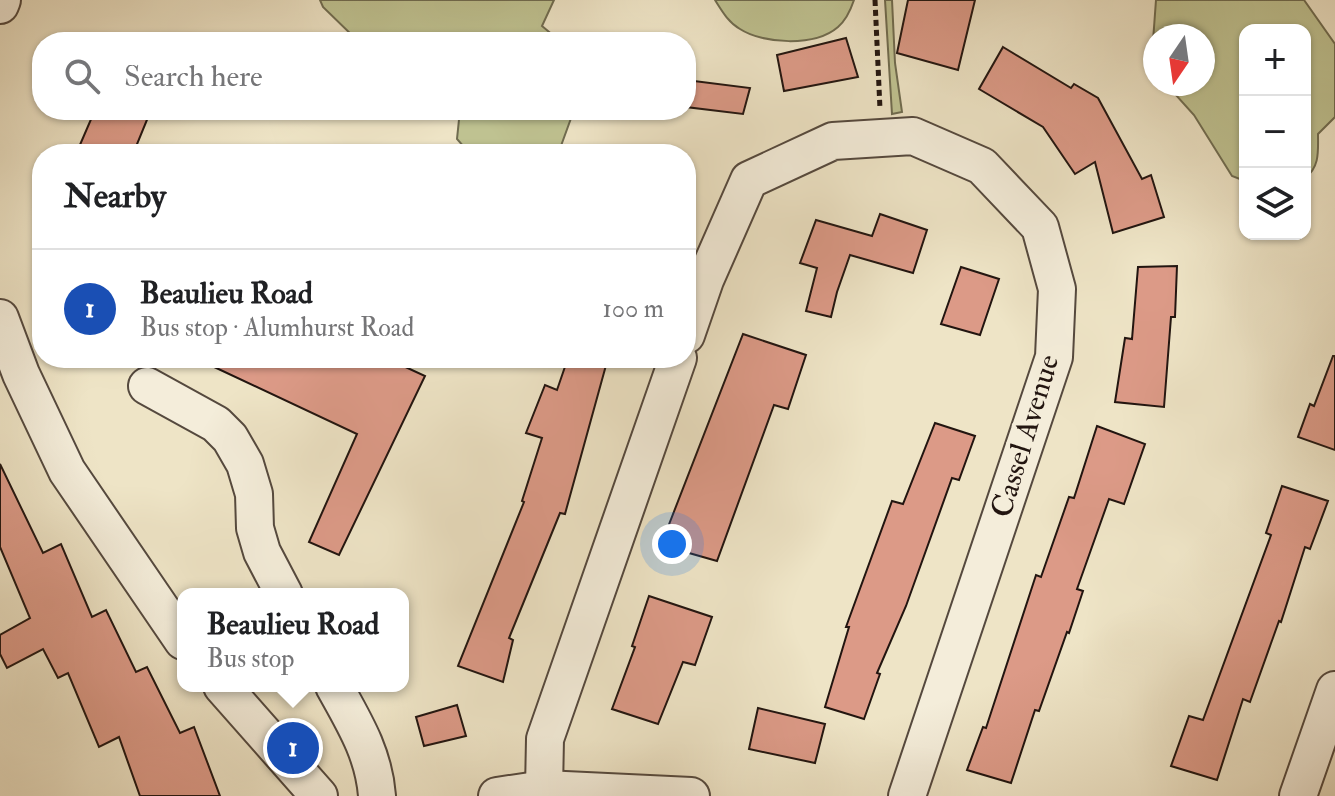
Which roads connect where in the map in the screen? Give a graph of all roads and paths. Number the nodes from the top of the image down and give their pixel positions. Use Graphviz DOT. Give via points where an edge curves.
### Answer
graph roads {
  1 [pos="875,0"];
  2 [pos="881,138"];
  3 [pos="696,306"];
  4 [pos="0,318"];
  5 [pos="675,368"];
  6 [pos="11,378"];
  7 [pos="147,386"];
  8 [pos="281,588"];
  9 [pos="177,632"];
  10 [pos="1335,690"];
  11 [pos="227,692"];
  12 [pos="337,692"];
  13 [pos="544,789"];
  14 [pos="319,796"];
  15 [pos="377,796"];
  16 [pos="497,796"];
  17 [pos="691,796"];
  18 [pos="907,796"];
  19 [pos="1298,796"];
  1 -- 2 [label="path"];
  2 -- 3 [label="street, Cassel Avenue" via="833,141 749,180"];
  2 -- 18 [label="street, Cassel Avenue" via="913,136 982,166 1040,227 1057,289 1054,357"];
  4 -- 6 [label="street"];
  5 -- 13 [label="street" via="545,739"];
  6 -- 9 [label="street"];
  7 -- 8 [label="street" via="216,424 230,438 254,494 262,552"];
  10 -- 19 [label="street"];
  11 -- 14 [label="street"];
  12 -- 15 [label="street" via="366,745"];
  13 -- 16 [label="street"];
  13 -- 17 [label="street"];
}
